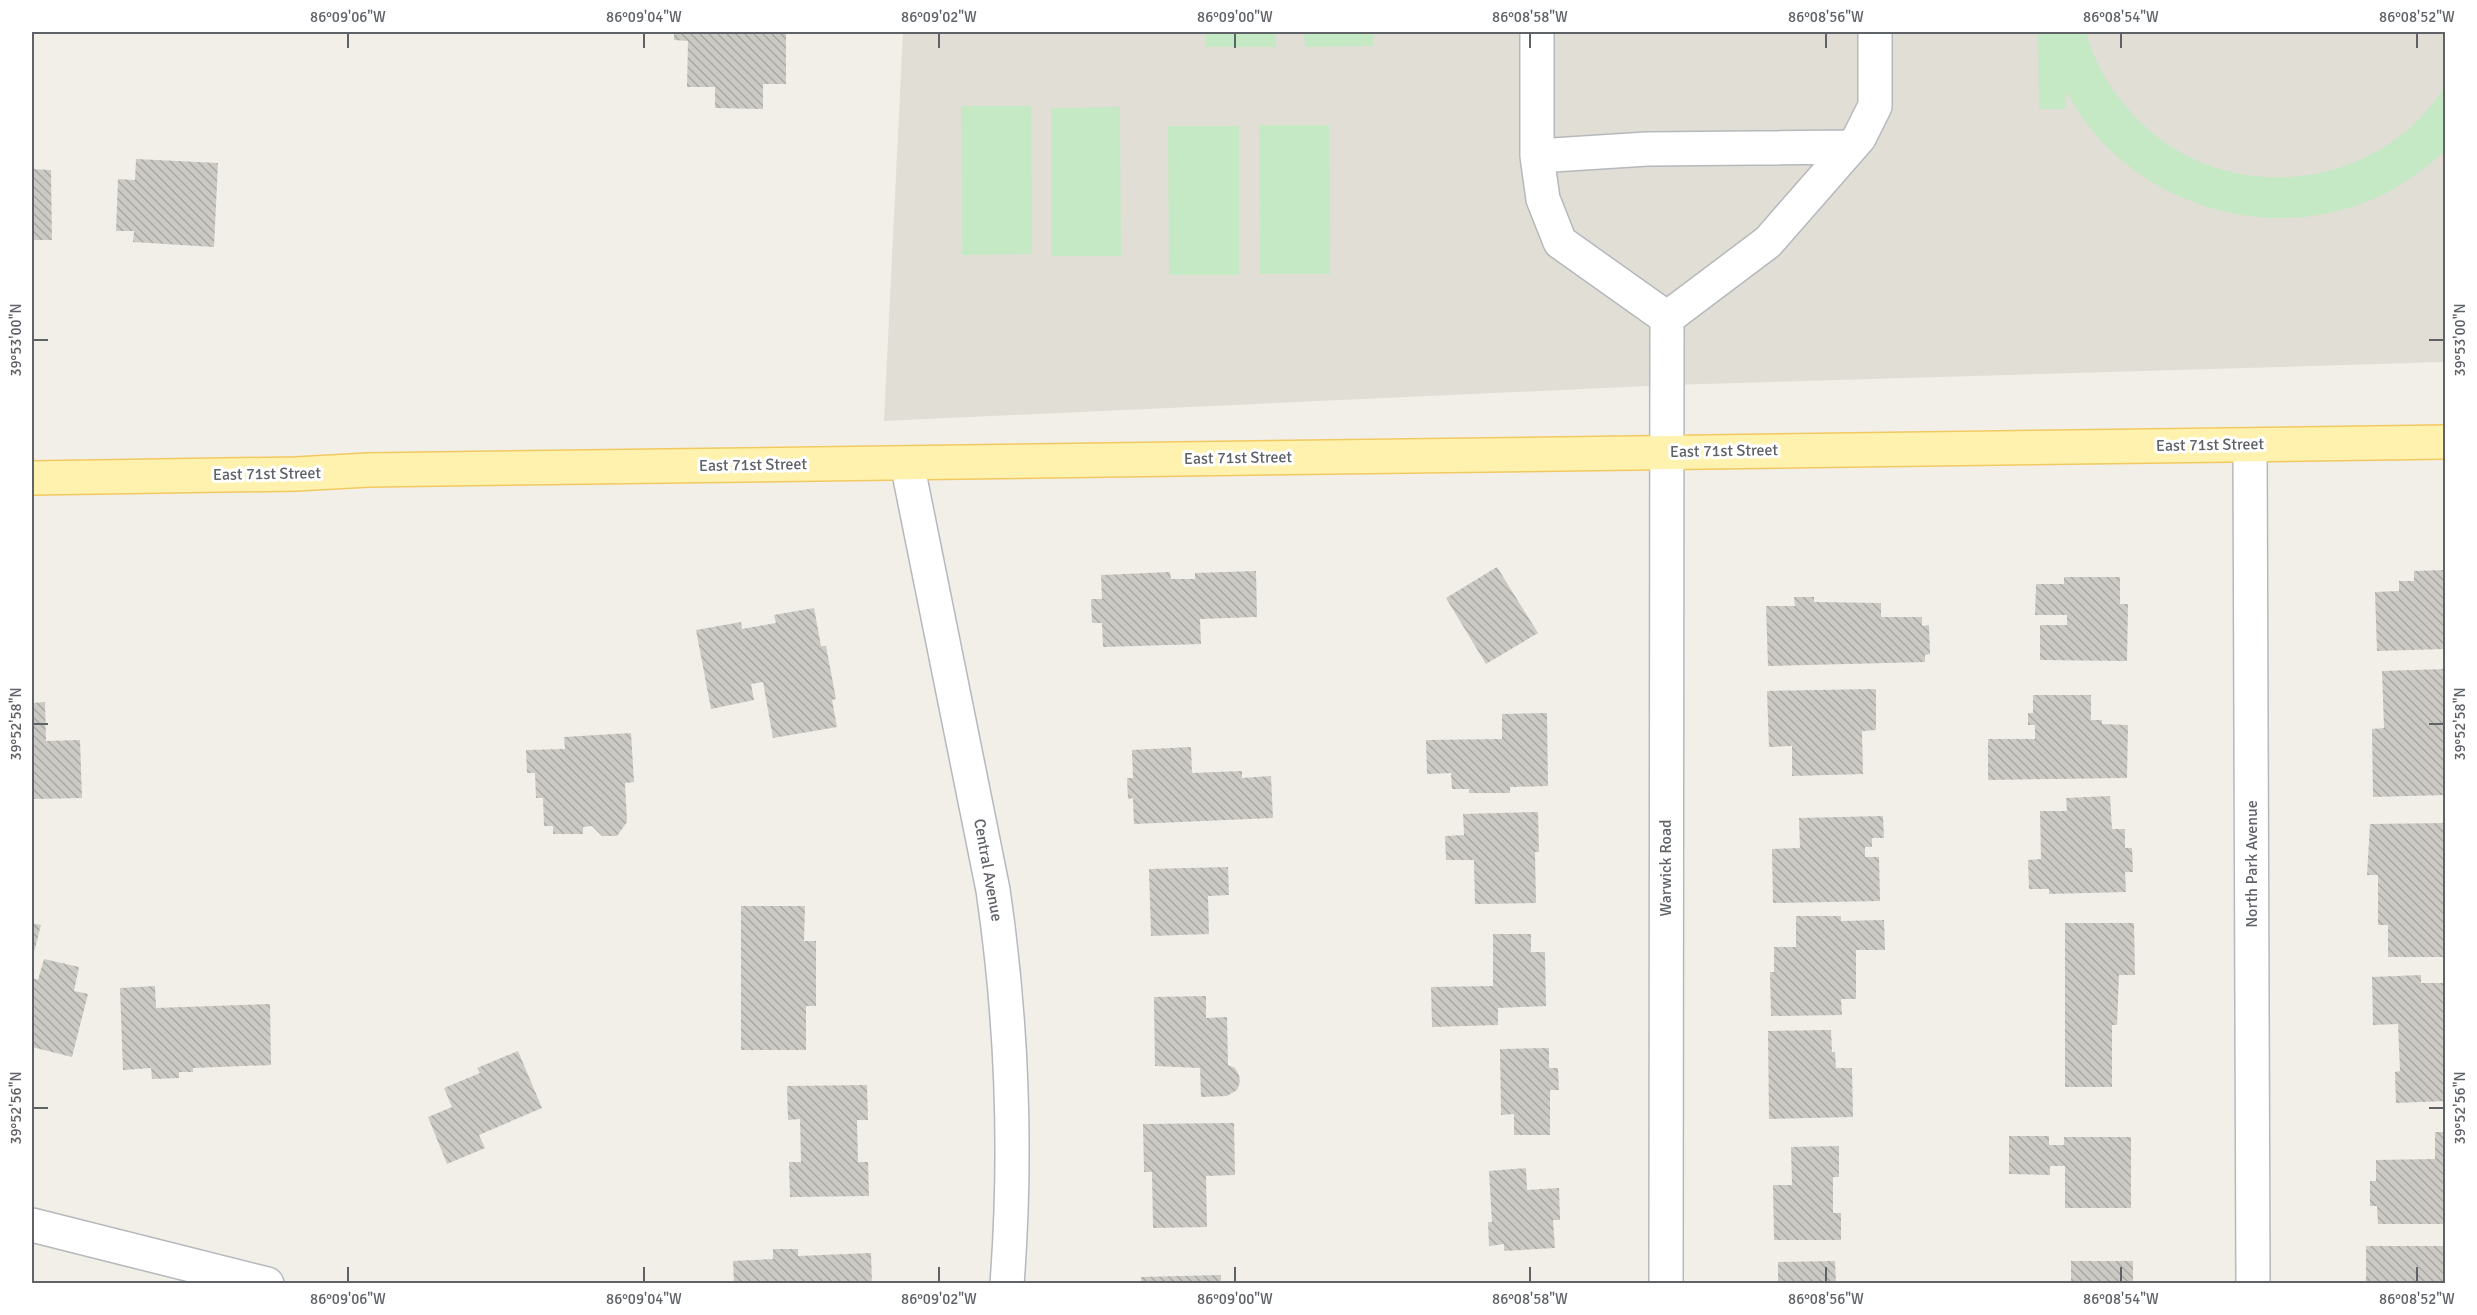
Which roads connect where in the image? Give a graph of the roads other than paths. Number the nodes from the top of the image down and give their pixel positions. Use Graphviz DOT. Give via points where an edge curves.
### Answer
graph roads {
  1 [pos="1537,32"];
  2 [pos="1875,32"];
  3 [pos="1849,147"];
  4 [pos="1537,156"];
  5 [pos="1667,318"];
  6 [pos="2445,442"];
  7 [pos="2250,445"];
  8 [pos="1667,452"];
  9 [pos="907,463"];
  10 [pos="32,478"];
  11 [pos="32,1225"];
  12 [pos="267,1284"];
  13 [pos="1006,1284"];
  14 [pos="1666,1284"];
  15 [pos="2253,1284"];
  1 -- 4 [label="street"];
  2 -- 3 [label="street" via="1875,106 1859,138"];
  3 -- 4 [label="street" via="1647,149"];
  3 -- 5 [label="street" via="1768,242"];
  4 -- 5 [label="street" via="1543,199 1560,242"];
  5 -- 8 [label="street, Warwick Road"];
  6 -- 7 [label="main road, East 71st Street"];
  7 -- 8 [label="main road, East 71st Street"];
  7 -- 15 [label="street, North Park Avenue"];
  8 -- 9 [label="main road, East 71st Street"];
  8 -- 14 [label="street, Warwick Road"];
  9 -- 10 [label="main road, East 71st Street"];
  9 -- 13 [label="street, Central Avenue" via="1001,943 1013,1152"];
  11 -- 12 [label="street"];
}
